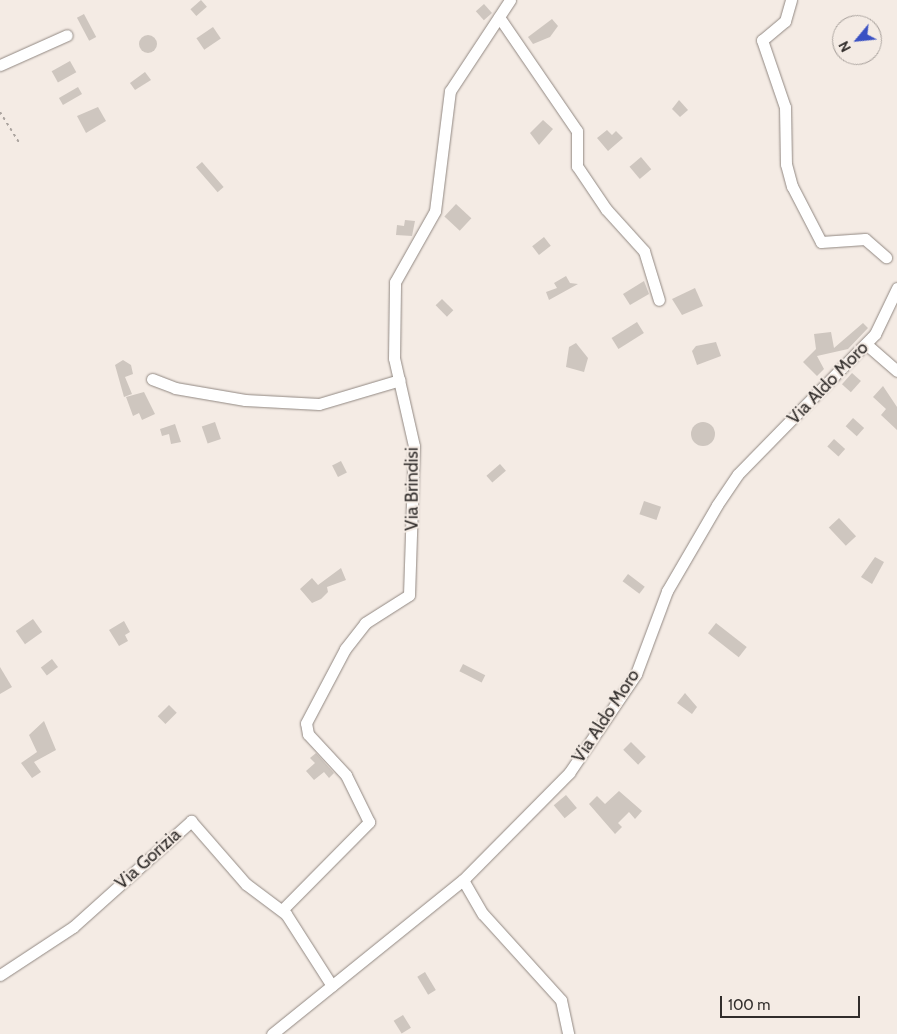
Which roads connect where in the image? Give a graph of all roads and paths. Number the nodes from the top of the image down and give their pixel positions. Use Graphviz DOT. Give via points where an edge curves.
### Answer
graph roads {
  1 [pos="510,0"];
  2 [pos="791,0"];
  3 [pos="499,17"];
  4 [pos="67,35"];
  5 [pos="0,65"];
  6 [pos="0,112"];
  7 [pos="19,142"];
  8 [pos="886,257"];
  9 [pos="897,288"];
  10 [pos="659,300"];
  11 [pos="866,344"];
  12 [pos="897,371"];
  13 [pos="152,379"];
  14 [pos="400,380"];
  15 [pos="464,880"];
  16 [pos="282,910"];
  17 [pos="0,975"];
  18 [pos="332,986"];
  19 [pos="272,1034"];
  20 [pos="568,1034"];
  1 -- 3 [label="street, Via Brindisi"];
  2 -- 8 [label="street" via="786,21 762,40 785,107 786,164 792,186 821,242 865,239"];
  3 -- 10 [label="street" via="577,131 577,166 606,209 644,251"];
  3 -- 14 [label="street, Via Brindisi" via="450,91 435,211 395,282 394,358"];
  4 -- 5 [label="street"];
  6 -- 7 [label="path"];
  9 -- 11 [label="street, Via Aldo Moro"];
  11 -- 12 [label="street"];
  11 -- 15 [label="street, Via Aldo Moro" via="738,474 667,591 636,674 600,730 568,773"];
  13 -- 14 [label="street" via="175,388 245,400 319,404"];
  14 -- 16 [label="street, Via Brindisi" via="414,446 409,595 365,623 345,649 306,722 308,734 346,775 369,822"];
  15 -- 18 [label="street, Via Aldo Moro"];
  15 -- 20 [label="street" via="483,914 561,1000"];
  16 -- 17 [label="street, Via Gorizia" via="246,884 191,821 73,927"];
  16 -- 18 [label="street, Via Gorizia"];
  18 -- 19 [label="street, Via Aldo Moro"];
}
